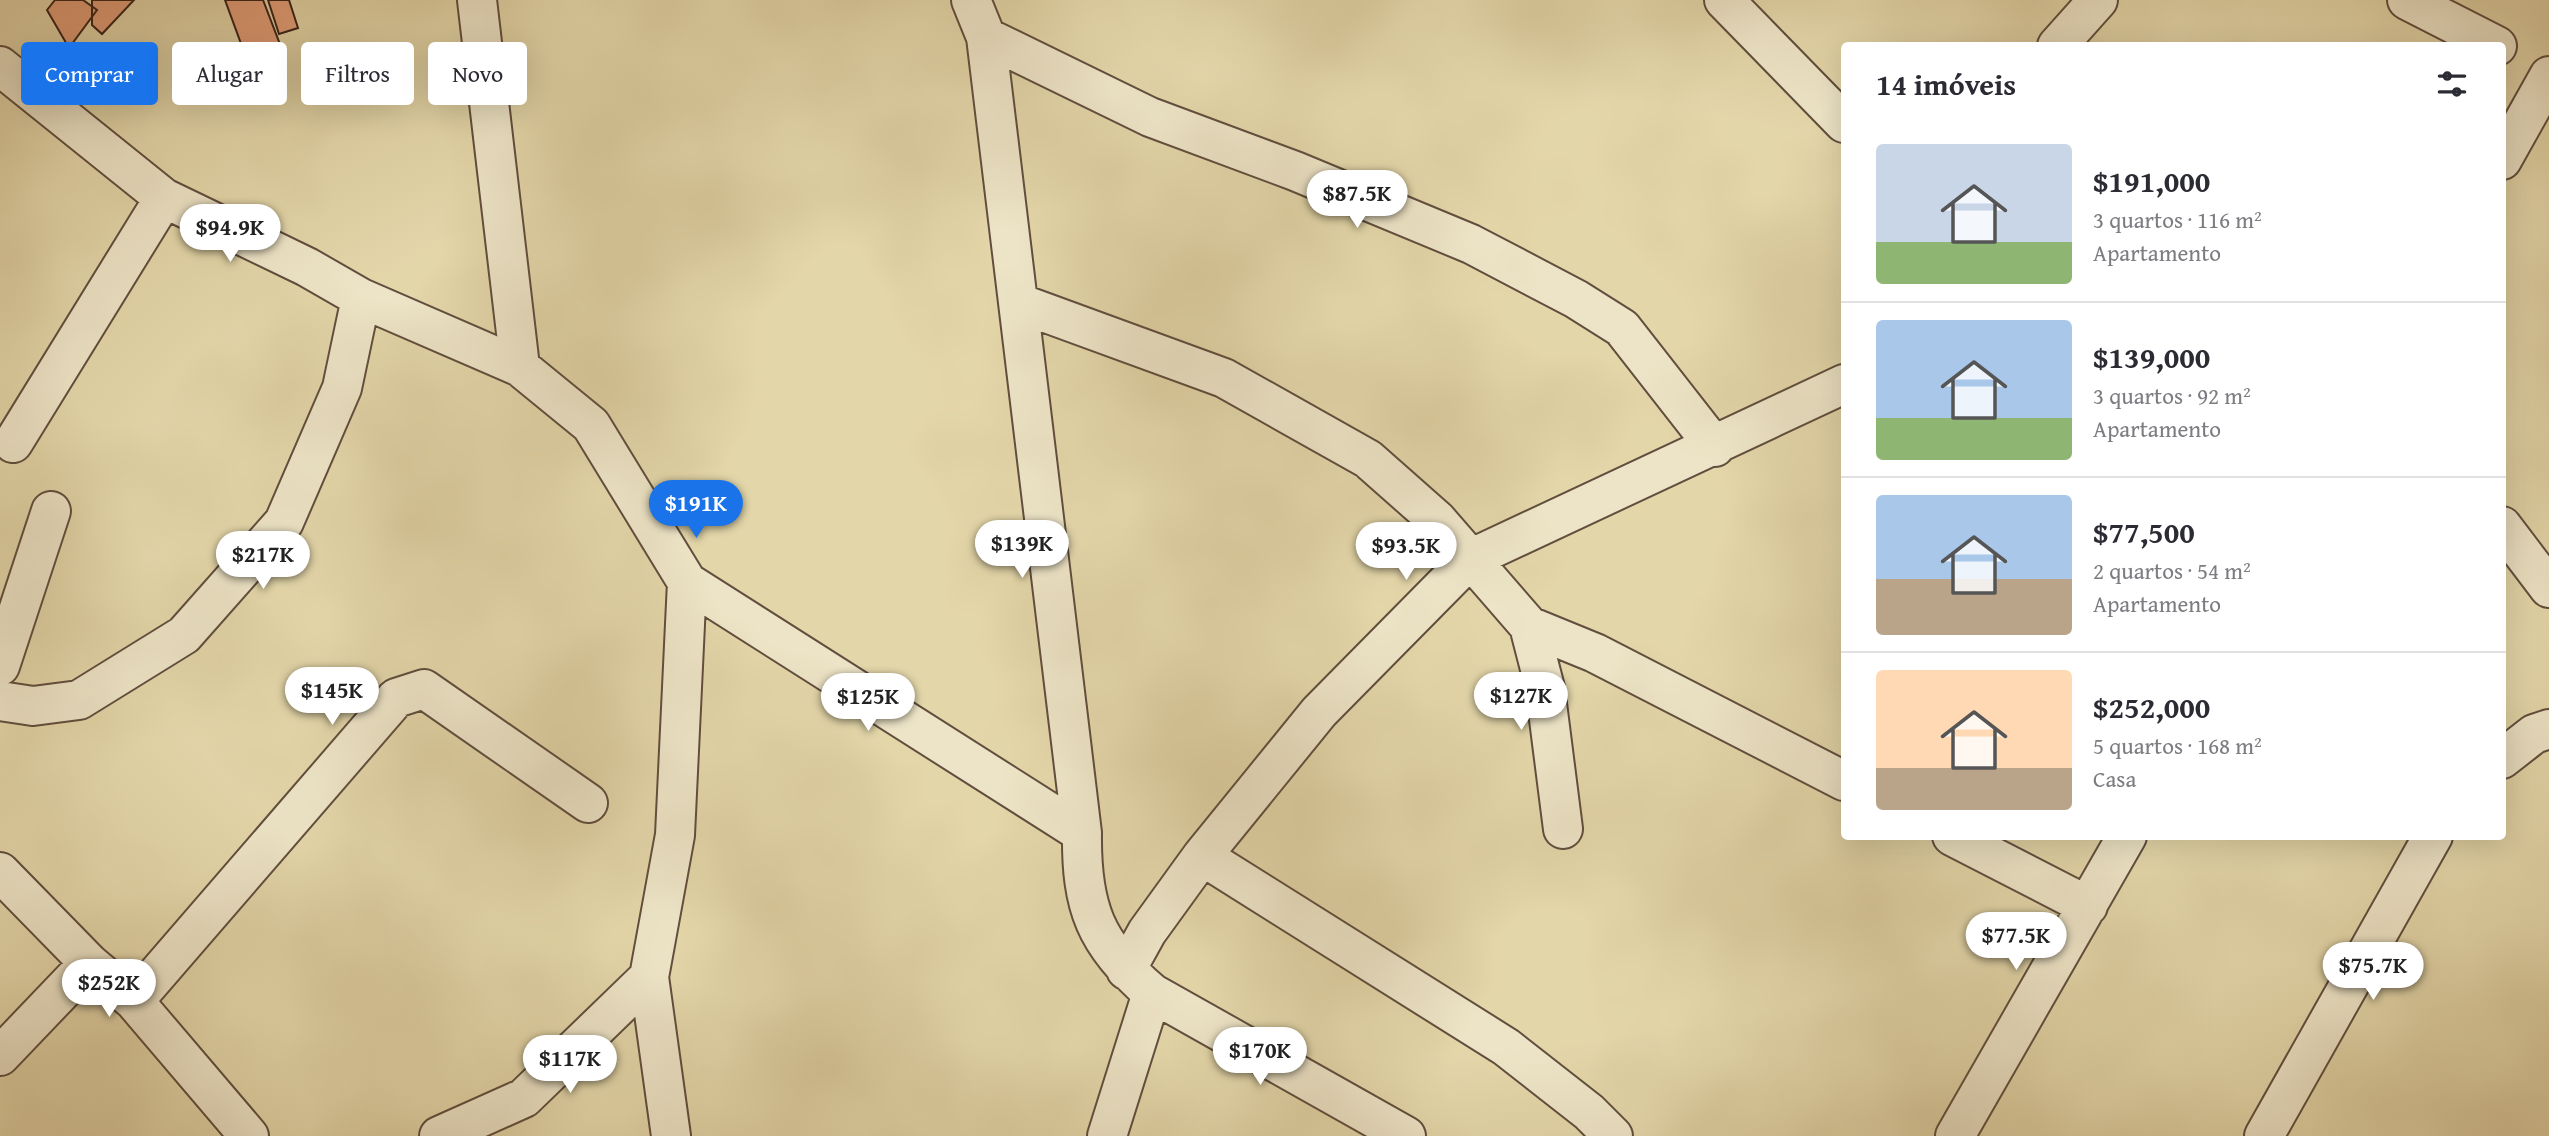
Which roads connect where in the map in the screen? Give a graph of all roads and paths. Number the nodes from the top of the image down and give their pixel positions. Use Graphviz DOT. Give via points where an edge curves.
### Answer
graph roads {
  1 [pos="477,0"];
  2 [pos="971,0"];
  3 [pos="1724,0"];
  4 [pos="2098,0"];
  5 [pos="2407,0"];
  6 [pos="986,37"];
  7 [pos="2061,42"];
  8 [pos="2489,42"];
  9 [pos="2506,50"];
  10 [pos="0,66"];
  11 [pos="2549,74"];
  12 [pos="1841,120"];
  13 [pos="2506,153"];
  14 [pos="164,198"];
  15 [pos="361,298"];
  16 [pos="1019,303"];
  17 [pos="520,367"];
  18 [pos="1841,385"];
  19 [pos="13,443"];
  20 [pos="1715,447"];
  21 [pos="51,511"];
  22 [pos="2506,531"];
  23 [pos="1470,559"];
  24 [pos="687,582"];
  25 [pos="2549,588"];
  26 [pos="1529,626"];
  27 [pos="0,666"];
  28 [pos="0,701"];
  29 [pos="2549,729"];
  30 [pos="2506,756"];
  31 [pos="1841,779"];
  32 [pos="588,803"];
  33 [pos="1563,829"];
  34 [pos="1082,833"];
  35 [pos="1960,840"];
  36 [pos="2125,840"];
  37 [pos="2431,840"];
  38 [pos="1202,856"];
  39 [pos="0,872"];
  40 [pos="2088,906"];
  41 [pos="89,963"];
  42 [pos="649,977"];
  43 [pos="1138,982"];
  44 [pos="134,1001"];
  45 [pos="0,1056"];
  46 [pos="249,1136"];
  47 [pos="439,1136"];
  48 [pos="671,1136"];
  49 [pos="1107,1136"];
  50 [pos="1406,1136"];
  51 [pos="1613,1136"];
  52 [pos="1955,1136"];
  53 [pos="2264,1136"];
  1 -- 17 [label="street"];
  2 -- 6 [label="street"];
  3 -- 12 [label="street"];
  4 -- 7 [label="street"];
  5 -- 8 [label="street"];
  6 -- 16 [label="street"];
  6 -- 20 [label="street" via="1150,117 1471,244 1576,299 1622,328"];
  9 -- 11 [label="street"];
  10 -- 14 [label="street"];
  11 -- 13 [label="street"];
  14 -- 15 [label="street"];
  14 -- 19 [label="street"];
  15 -- 17 [label="street"];
  15 -- 28 [label="street" via="342,388 284,522 184,635 79,700 33,706"];
  16 -- 23 [label="street" via="1224,378 1368,459 1437,520"];
  16 -- 34 [label="street"];
  17 -- 24 [label="street" via="591,425"];
  18 -- 20 [label="street"];
  20 -- 23 [label="street"];
  21 -- 27 [label="street"];
  22 -- 25 [label="street"];
  23 -- 26 [label="street"];
  23 -- 38 [label="street" via="1319,712"];
  24 -- 34 [label="street"];
  24 -- 42 [label="street" via="675,835"];
  26 -- 31 [label="street" via="1595,653"];
  26 -- 33 [label="street" via="1545,688"];
  29 -- 30 [label="street" via="2534,734"];
  32 -- 44 [label="street" via="424,689 396,698"];
  34 -- 43 [label="street" via="1082,878 1092,921"];
  35 -- 40 [label="street"];
  36 -- 40 [label="street"];
  37 -- 53 [label="street"];
  38 -- 43 [label="street" via="1147,932"];
  38 -- 51 [label="street" via="1506,1047"];
  39 -- 41 [label="street"];
  40 -- 52 [label="street"];
  41 -- 44 [label="street"];
  41 -- 45 [label="street"];
  42 -- 47 [label="street" via="524,1098"];
  42 -- 48 [label="street"];
  43 -- 49 [label="street"];
  43 -- 50 [label="street"];
  44 -- 46 [label="street"];
}
